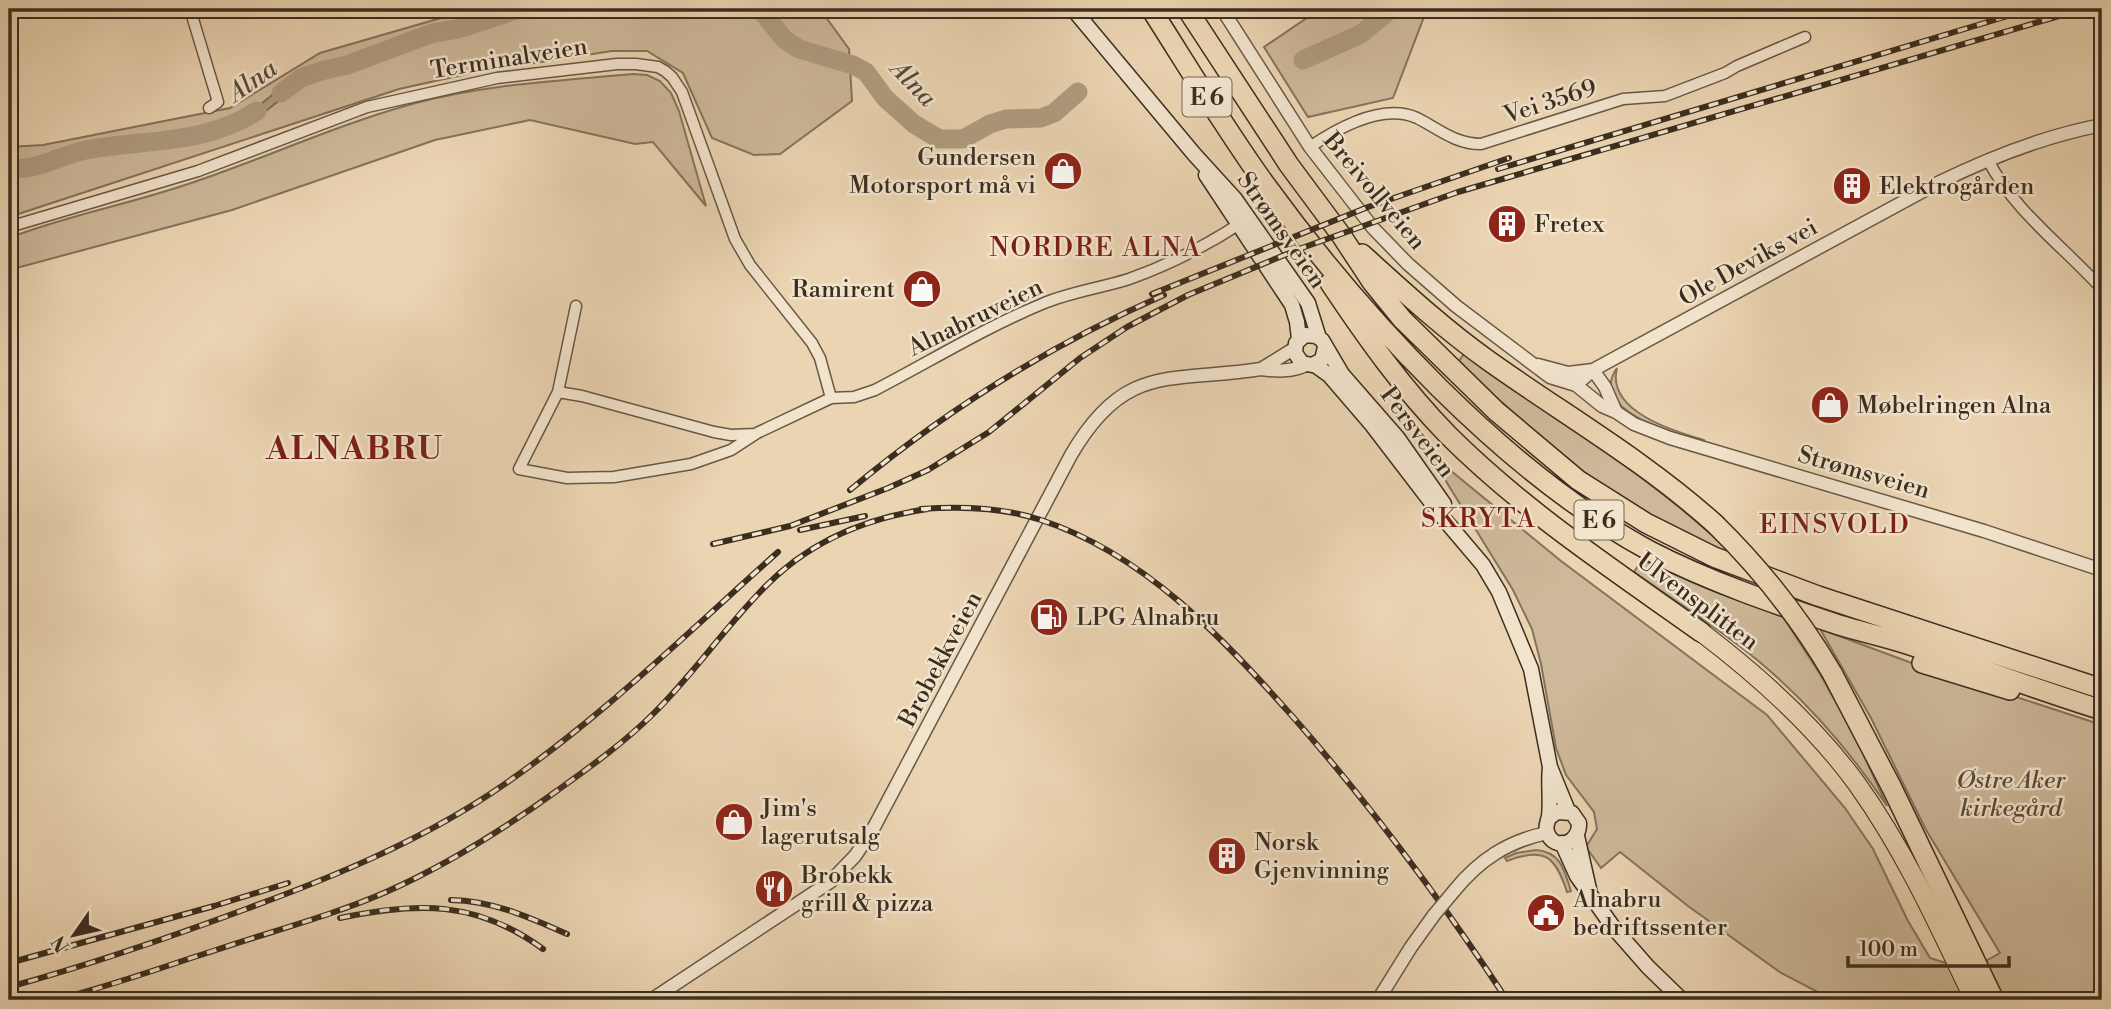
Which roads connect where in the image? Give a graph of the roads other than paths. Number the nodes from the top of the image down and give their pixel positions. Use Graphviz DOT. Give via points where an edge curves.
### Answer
graph roads {
  1 [pos="190,9"];
  2 [pos="1073,9"];
  3 [pos="1151,9"];
  4 [pos="1187,9"];
  5 [pos="1222,9"];
  6 [pos="1805,37"];
  7 [pos="209,108"];
  8 [pos="2102,125"];
  9 [pos="1310,146"];
  10 [pos="1988,159"];
  11 [pos="1265,184"];
  12 [pos="1244,222"];
  13 [pos="9,227"];
  14 [pos="1341,235"];
  15 [pos="2102,289"];
  16 [pos="576,306"];
  17 [pos="1322,342"];
  18 [pos="1297,344"];
  19 [pos="1535,364"];
  20 [pos="1310,365"];
  21 [pos="1261,369"];
  22 [pos="1593,370"];
  23 [pos="1576,385"];
  24 [pos="558,392"];
  25 [pos="831,398"];
  26 [pos="1616,412"];
  27 [pos="757,433"];
  28 [pos="1469,548"];
  29 [pos="2102,570"];
  30 [pos="1701,632"];
  31 [pos="2102,689"];
  32 [pos="2102,710"];
  33 [pos="1550,767"];
  34 [pos="1568,811"];
  35 [pos="1548,825"];
  36 [pos="1577,836"];
  37 [pos="1562,843"];
  38 [pos="1589,892"];
  39 [pos="651,1000"];
  40 [pos="1378,1000"];
  41 [pos="1682,1000"];
  42 [pos="1974,1000"];
  43 [pos="1994,1000"];
  1 -- 7 [label="street" via="218,102"];
  2 -- 12 [label="main road, Strømsveien" via="1226,187"];
  3 -- 11 [label="highway, E 6"];
  4 -- 14 [label="highway, E 6"];
  5 -- 9 [label="street, Breivollveien"];
  6 -- 9 [label="street, Vei 3569" via="1665,96 1623,99 1481,144 1461,142 1413,117 1391,113 1336,131"];
  8 -- 10 [label="street, Ole Deviks vei"];
  9 -- 19 [label="street, Breivollveien" via="1373,228 1408,264"];
  10 -- 15 [label="street" via="1999,180 2035,222"];
  10 -- 22 [label="street, Ole Deviks vei"];
  11 -- 30 [label="highway, Ulvensplitten / E 6" via="1383,360 1447,434 1538,513"];
  11 -- 32 [label="highway, E 6" via="1399,345 1482,427 1566,497 1617,532 1731,587"];
  12 -- 17 [label="main road, Strømsveien" via="1307,303"];
  12 -- 18 [label="main road, Strømsveien" via="1292,305"];
  12 -- 25 [label="street, Alnabruveien" via="1142,274 1021,313 872,391"];
  13 -- 25 [label="street, Terminalveien" via="198,172 344,115 415,94 540,72 617,64 658,67 672,76 682,92 735,239 762,282 812,343"];
  14 -- 31 [label="highway, E 6" via="1402,319 1496,411 1578,480 1646,523 1766,577"];
  14 -- 43 [label="highway, Ulvensplitten, bridge" via="1455,336 1676,491 1751,561 1783,599 1832,673"];
  16 -- 24 [label="street, Alnabruveien"];
  17 -- 18 [label="main road" via="1309,335"];
  17 -- 20 [label="main road" via="1322,360"];
  17 -- 28 [label="main road, Persveien" via="1342,374 1410,455"];
  18 -- 20 [label="main road" via="1299,360"];
  18 -- 21 [label="street, Brobekkveien"];
  19 -- 22 [label="street, Breivollveien" via="1568,373"];
  19 -- 23 [label="street, Breivollveien" via="1550,377"];
  20 -- 21 [label="street, Brobekkveien" via="1292,370"];
  20 -- 28 [label="main road, Persveien" via="1329,375"];
  21 -- 39 [label="street, Brobekkveien" via="1157,380 1116,399 1093,420 855,856 822,887"];
  22 -- 23 [label="street, Ole Deviks vei"];
  22 -- 26 [label="street"];
  23 -- 26 [label="street, Strømsveien"];
  24 -- 27 [label="street, Alnabruveien" via="714,432"];
  24 -- 27 [label="street, Alnabruveien" via="519,469 567,478 627,475 691,464 731,450"];
  25 -- 27 [label="street, Alnabruveien"];
  26 -- 29 [label="street, Strømsveien" via="1670,438"];
  28 -- 33 [label="main road, Persveien" via="1499,592 1520,637 1531,669"];
  30 -- 42 [label="highway, Ulvensplitten / E 6" via="1781,699 1856,783 1918,885"];
  33 -- 34 [label="main road, Persveien"];
  33 -- 35 [label="main road, Persveien"];
  34 -- 35 [label="main road" via="1558,812"];
  34 -- 36 [label="main road" via="1579,823"];
  35 -- 37 [label="main road" via="1553,840"];
  35 -- 40 [label="street, bridge" via="1475,867 1434,915"];
  36 -- 37 [label="main road"];
  36 -- 38 [label="main road"];
  37 -- 38 [label="main road"];
  38 -- 41 [label="main road" via="1622,937"];
}
